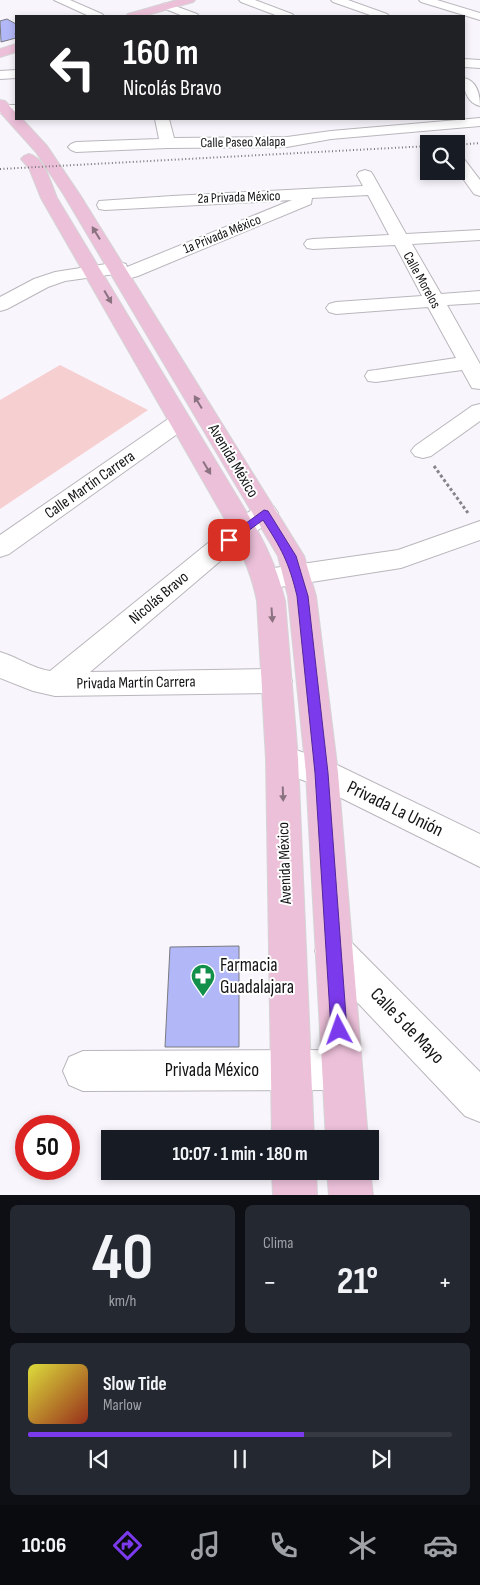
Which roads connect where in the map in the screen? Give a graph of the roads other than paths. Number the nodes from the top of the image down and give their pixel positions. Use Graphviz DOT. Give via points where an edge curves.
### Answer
graph roads {
  1 [pos="60,0"];
  2 [pos="189,0"];
  3 [pos="245,0"];
  4 [pos="337,0"];
  5 [pos="425,0"];
  6 [pos="168,6"];
  7 [pos="96,15"];
  8 [pos="136,15"];
  9 [pos="190,15"];
  10 [pos="285,15"];
  11 [pos="380,15"];
  12 [pos="480,17"];
  13 [pos="15,48"];
  14 [pos="0,53"];
  15 [pos="465,63"];
  16 [pos="480,64"];
  17 [pos="15,74"];
  18 [pos="0,75"];
  19 [pos="465,83"];
  20 [pos="480,102"];
  21 [pos="4,111"];
  22 [pos="162,120"];
  23 [pos="480,122"];
  24 [pos="406,124"];
  25 [pos="480,132"];
  26 [pos="167,143"];
  27 [pos="76,147"];
  28 [pos="465,170"];
  29 [pos="369,182"];
  30 [pos="480,191"];
  31 [pos="313,194"];
  32 [pos="104,205"];
  33 [pos="480,235"];
  34 [pos="400,240"];
  35 [pos="312,244"];
  36 [pos="114,271"];
  37 [pos="480,297"];
  38 [pos="433,300"];
  39 [pos="0,305"];
  40 [pos="336,308"];
  41 [pos="469,364"];
  42 [pos="376,376"];
  43 [pos="480,383"];
  44 [pos="480,411"];
  45 [pos="179,422"];
  46 [pos="423,451"];
  47 [pos="254,520"];
  48 [pos="474,522"];
  49 [pos="0,548"];
  50 [pos="298,574"];
  51 [pos="267,579"];
  52 [pos="0,664"];
  53 [pos="277,681"];
  54 [pos="55,684"];
  55 [pos="282,759"];
  56 [pos="322,773"];
  57 [pos="480,851"];
  58 [pos="334,951"];
  59 [pos="290,1070"];
  60 [pos="342,1070"];
  61 [pos="83,1071"];
  62 [pos="480,1101"];
  63 [pos="293,1130"];
  64 [pos="346,1130"];
  65 [pos="294,1180"];
  66 [pos="350,1180"];
  67 [pos="295,1195"];
  68 [pos="351,1195"];
  1 -- 7 [label="street"];
  2 -- 6 [label="main road"];
  3 -- 10 [label="street"];
  4 -- 11 [label="street"];
  5 -- 12 [label="street"];
  6 -- 8 [label="main road"];
  6 -- 9 [label="street"];
  13 -- 14 [label="main road"];
  15 -- 16 [label="street"];
  17 -- 18 [label="street"];
  19 -- 20 [label="street"];
  21 -- 36 [label="main road, Avenida México" via="36,167 61,196"];
  22 -- 26 [label="street"];
  23 -- 24 [label="street, Calle Paseo Xalapa"];
  24 -- 25 [label="street, Calle Paseo Xalapa" via="439,137"];
  24 -- 26 [label="street, Calle Paseo Xalapa" via="287,142"];
  26 -- 27 [label="street, Calle Paseo Xalapa"];
  28 -- 30 [label="street"];
  29 -- 31 [label="street, 2a Privada México"];
  29 -- 34 [label="street, Calle Morelos"];
  31 -- 32 [label="street, 2a Privada México"];
  31 -- 36 [label="street, 1a Privada México" via="303,201"];
  33 -- 34 [label="street"];
  34 -- 35 [label="street"];
  34 -- 38 [label="street, Calle Morelos"];
  36 -- 39 [label="street, 1a Privada México" via="62,276 41,283"];
  36 -- 45 [label="main road, Avenida México, one-way"];
  47 -- 36 [label="main road, Avenida México, one-way"];
  37 -- 38 [label="street"];
  38 -- 40 [label="street"];
  38 -- 41 [label="street, Calle Morelos"];
  41 -- 42 [label="street"];
  41 -- 43 [label="street, Calle Morelos"];
  44 -- 46 [label="street"];
  45 -- 47 [label="main road, Avenida México, one-way"];
  45 -- 49 [label="street, Calle Martín Carrera"];
  47 -- 50 [label="main road, Avenida México" via="291,556"];
  47 -- 51 [label="main road, Avenida México"];
  47 -- 54 [label="street, Nicolás Bravo"];
  48 -- 50 [label="street" via="401,559"];
  50 -- 51 [label="street"];
  50 -- 56 [label="main road, Avenida México"];
  51 -- 53 [label="main road, Avenida México, one-way"];
  52 -- 54 [label="street, Privada Martín Carrera" via="31,681"];
  53 -- 54 [label="street, Privada Martín Carrera"];
  53 -- 55 [label="main road, Avenida México"];
  55 -- 56 [label="street, Privada La Unión"];
  55 -- 59 [label="main road, Avenida México, one-way"];
  56 -- 57 [label="street, Privada La Unión"];
  56 -- 58 [label="main road, Avenida México"];
  58 -- 60 [label="main road, Avenida México"];
  58 -- 62 [label="street, Calle 5 de Mayo"];
  59 -- 60 [label="street, Privada México"];
  59 -- 61 [label="street, Privada México"];
  59 -- 63 [label="main road, Avenida México"];
  60 -- 64 [label="main road, Avenida México"];
  65 -- 67 [label="main road"];
  66 -- 68 [label="main road"];
}
